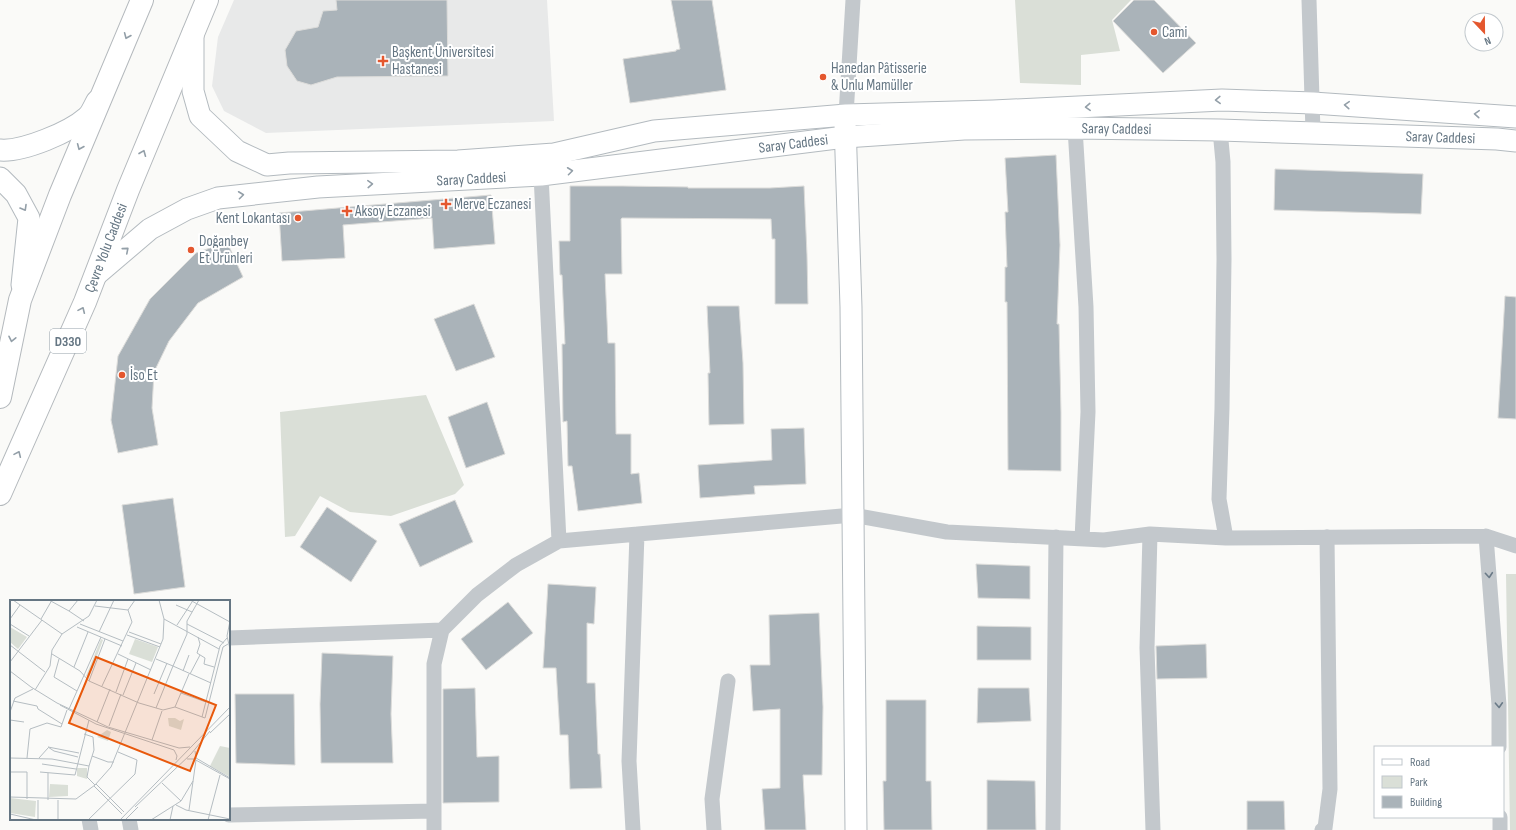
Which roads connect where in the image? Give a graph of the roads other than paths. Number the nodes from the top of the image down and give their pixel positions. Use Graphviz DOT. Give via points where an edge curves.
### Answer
graph roads {
  1 [pos="142,0"];
  2 [pos="207,0"];
  3 [pos="853,0"];
  4 [pos="1310,0"];
  5 [pos="194,31"];
  6 [pos="112,73"];
  7 [pos="1313,103"];
  8 [pos="846,115"];
  9 [pos="1516,117"];
  10 [pos="1075,128"];
  11 [pos="1220,130"];
  12 [pos="1313,132"];
  13 [pos="845,137"];
  14 [pos="1516,141"];
  15 [pos="0,150"];
  16 [pos="541,175"];
  17 [pos="0,178"];
  18 [pos="96,276"];
  19 [pos="20,300"];
  20 [pos="0,396"];
  21 [pos="1,494"];
  22 [pos="853,515"];
  23 [pos="638,534"];
  24 [pos="1150,534"];
  25 [pos="1486,536"];
  26 [pos="1056,537"];
  27 [pos="1327,537"];
  28 [pos="1226,538"];
  29 [pos="1082,539"];
  30 [pos="559,541"];
  31 [pos="1516,546"];
  32 [pos="442,630"];
  33 [pos="230,638"];
  34 [pos="728,681"];
  35 [pos="1499,746"];
  36 [pos="434,811"];
  37 [pos="230,815"];
  38 [pos="1500,818"];
  39 [pos="89,820"];
  40 [pos="129,820"];
  41 [pos="90,830"];
  42 [pos="131,830"];
  43 [pos="434,830"];
  44 [pos="633,830"];
  45 [pos="714,830"];
  46 [pos="856,830"];
  47 [pos="1053,830"];
  48 [pos="1153,830"];
  49 [pos="1322,830"];
  50 [pos="1500,830"];
  1 -- 6 [label="highway, one-way"];
  2 -- 5 [label="highway, Çevre Yolu Caddesi / D330"];
  3 -- 8 [label="street"];
  4 -- 7 [label="street"];
  5 -- 8 [label="street, Saray Caddesi" via="193,91 200,116 237,151 267,165 458,161 554,154 654,131"];
  18 -- 5 [label="highway, Çevre Yolu Caddesi / D330, one-way" via="128,190"];
  6 -- 15 [label="street" via="88,117 58,135 25,147"];
  6 -- 19 [label="highway, one-way"];
  7 -- 8 [label="street, Saray Caddesi, one-way" via="1222,100"];
  9 -- 7 [label="street, Saray Caddesi, one-way"];
  7 -- 12 [label="street"];
  8 -- 13 [label="street"];
  10 -- 11 [label="street, Saray Caddesi"];
  10 -- 13 [label="street, Saray Caddesi" via="964,129"];
  10 -- 29 [label="street" via="1086,307 1088,412"];
  11 -- 12 [label="street, Saray Caddesi"];
  11 -- 28 [label="street" via="1223,162 1224,259 1219,499"];
  12 -- 14 [label="street, Saray Caddesi"];
  16 -- 13 [label="street, Saray Caddesi, one-way"];
  13 -- 22 [label="street" via="851,307"];
  18 -- 16 [label="street, Saray Caddesi, one-way" via="150,228 187,208 218,198 318,187"];
  16 -- 30 [label="street"];
  17 -- 19 [label="street, one-way" via="16,194 29,218"];
  21 -- 18 [label="highway, Çevre Yolu Caddesi / D330, one-way"];
  19 -- 20 [label="highway, one-way"];
  22 -- 23 [label="street"];
  22 -- 26 [label="street" via="947,532"];
  22 -- 46 [label="street"];
  23 -- 30 [label="street"];
  23 -- 44 [label="street" via="629,761"];
  24 -- 28 [label="street"];
  24 -- 29 [label="street" via="1104,540"];
  24 -- 48 [label="street" via="1147,648"];
  25 -- 27 [label="street"];
  25 -- 31 [label="street"];
  25 -- 35 [label="street, one-way" via="1499,705"];
  26 -- 29 [label="street"];
  26 -- 47 [label="street"];
  27 -- 28 [label="street"];
  27 -- 49 [label="street" via="1330,789 1325,828"];
  30 -- 32 [label="street" via="516,565 476,594"];
  32 -- 33 [label="street"];
  32 -- 36 [label="street" via="434,664"];
  34 -- 45 [label="street" via="712,799"];
  36 -- 37 [label="street"];
  36 -- 43 [label="street"];
  38 -- 50 [label="street"];
  39 -- 41 [label="street"];
  40 -- 42 [label="street"];
}
